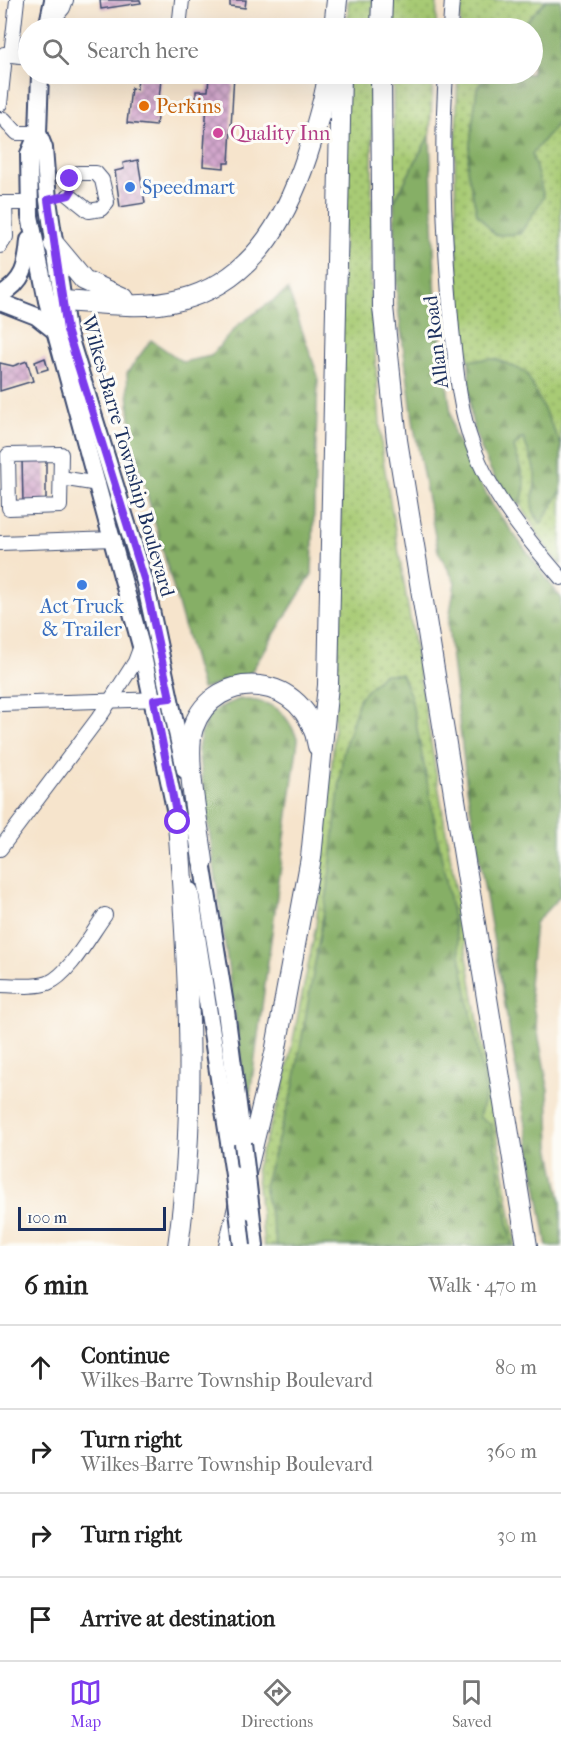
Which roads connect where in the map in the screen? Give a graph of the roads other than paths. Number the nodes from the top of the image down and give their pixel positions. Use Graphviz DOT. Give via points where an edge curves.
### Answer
graph roads {
  1 [pos="17,0"];
  2 [pos="53,0"];
  3 [pos="66,0"];
  4 [pos="182,0"];
  5 [pos="337,0"];
  6 [pos="342,0"];
  7 [pos="382,0"];
  8 [pos="452,0"];
  9 [pos="49,18"];
  10 [pos="55,18"];
  11 [pos="179,18"];
  12 [pos="335,18"];
  13 [pos="342,18"];
  14 [pos="381,18"];
  15 [pos="451,18"];
  16 [pos="6,24"];
  17 [pos="4,56"];
  18 [pos="40,84"];
  19 [pos="325,84"];
  20 [pos="341,84"];
  21 [pos="381,84"];
  22 [pos="445,84"];
  23 [pos="2,114"];
  24 [pos="38,133"];
  25 [pos="46,175"];
  26 [pos="68,177"];
  27 [pos="69,195"];
  28 [pos="48,200"];
  29 [pos="2,203"];
  30 [pos="30,209"];
  31 [pos="54,244"];
  32 [pos="0,246"];
  33 [pos="0,299"];
  34 [pos="55,301"];
  35 [pos="144,306"];
  36 [pos="55,331"];
  37 [pos="91,460"];
  38 [pos="61,478"];
  39 [pos="98,484"];
  40 [pos="114,539"];
  41 [pos="0,543"];
  42 [pos="561,578"];
  43 [pos="141,646"];
  44 [pos="162,699"];
  45 [pos="109,702"];
  46 [pos="0,704"];
  47 [pos="319,782"];
  48 [pos="178,822"];
  49 [pos="0,849"];
  50 [pos="203,861"];
  51 [pos="105,915"];
  52 [pos="0,985"];
  53 [pos="178,1246"];
  54 [pos="229,1246"];
  55 [pos="242,1246"];
  56 [pos="255,1246"];
  57 [pos="527,1246"];
  1 -- 16 [label="street"];
  2 -- 9 [label="main road"];
  3 -- 10 [label="street"];
  4 -- 11 [label="street"];
  5 -- 12 [label="highway"];
  6 -- 13 [label="highway"];
  7 -- 14 [label="highway"];
  8 -- 15 [label="street"];
  16 -- 17 [label="street"];
  17 -- 23 [label="street"];
  18 -- 24 [label="main road, Wilkes-Barre Township Boulevard"];
  19 -- 35 [label="highway" via="304,166 282,218 261,250 236,274 212,289 181,300"];
  20 -- 47 [label="highway" via="332,576"];
  21 -- 57 [label="highway" via="382,307 397,440"];
  22 -- 42 [label="street, Allan Road" via="442,135 445,243 456,368 466,420 483,468 523,530"];
  23 -- 24 [label="street" via="17,133"];
  24 -- 25 [label="main road, Wilkes-Barre Township Boulevard" via="44,148"];
  24 -- 30 [label="main road, Wilkes-Barre Township Boulevard" via="29,154"];
  25 -- 26 [label="street"];
  25 -- 28 [label="main road, Wilkes-Barre Township Boulevard"];
  26 -- 27 [label="street" via="72,182"];
  26 -- 27 [label="street" via="96,173 102,180 107,202 101,209 90,211"];
  27 -- 28 [label="street"];
  28 -- 31 [label="main road, Wilkes-Barre Township Boulevard"];
  29 -- 30 [label="street"];
  29 -- 32 [label="street" via="6,237"];
  30 -- 33 [label="main road" via="27,268"];
  30 -- 34 [label="main road, Wilkes-Barre Township Boulevard"];
  31 -- 34 [label="main road, Wilkes-Barre Township Boulevard"];
  31 -- 35 [label="highway" via="84,280"];
  33 -- 34 [label="main road"];
  33 -- 36 [label="main road" via="36,316"];
  34 -- 35 [label="highway"];
  34 -- 36 [label="main road, Wilkes-Barre Township Boulevard"];
  34 -- 44 [label="main road, Wilkes-Barre Township Boulevard" via="145,582"];
  36 -- 37 [label="main road, Wilkes-Barre Township Boulevard"];
  37 -- 38 [label="street" via="83,469"];
  37 -- 39 [label="main road, Wilkes-Barre Township Boulevard"];
  38 -- 38 [label="street" via="60,454 8,455 9,508 60,506"];
  38 -- 39 [label="street"];
  39 -- 40 [label="main road, Wilkes-Barre Township Boulevard"];
  40 -- 41 [label="street"];
  40 -- 43 [label="main road, Wilkes-Barre Township Boulevard"];
  43 -- 44 [label="main road, Wilkes-Barre Township Boulevard"];
  43 -- 45 [label="street"];
  44 -- 45 [label="street"];
  44 -- 48 [label="main road, Wilkes-Barre Township Boulevard"];
  44 -- 50 [label="main road, Wilkes-Barre Township Boulevard"];
  45 -- 46 [label="street"];
  45 -- 49 [label="street"];
  47 -- 50 [label="highway" via="315,730 290,696 269,687 248,687 215,699 199,717 190,740"];
  47 -- 54 [label="highway" via="296,950"];
  48 -- 53 [label="highway" via="190,993 184,1202"];
  48 -- 55 [label="main road, Wilkes-Barre Township Boulevard, bridge" via="204,968"];
  50 -- 56 [label="main road, Wilkes-Barre Township Boulevard, bridge"];
  51 -- 52 [label="street" via="56,980 45,985"];
}
